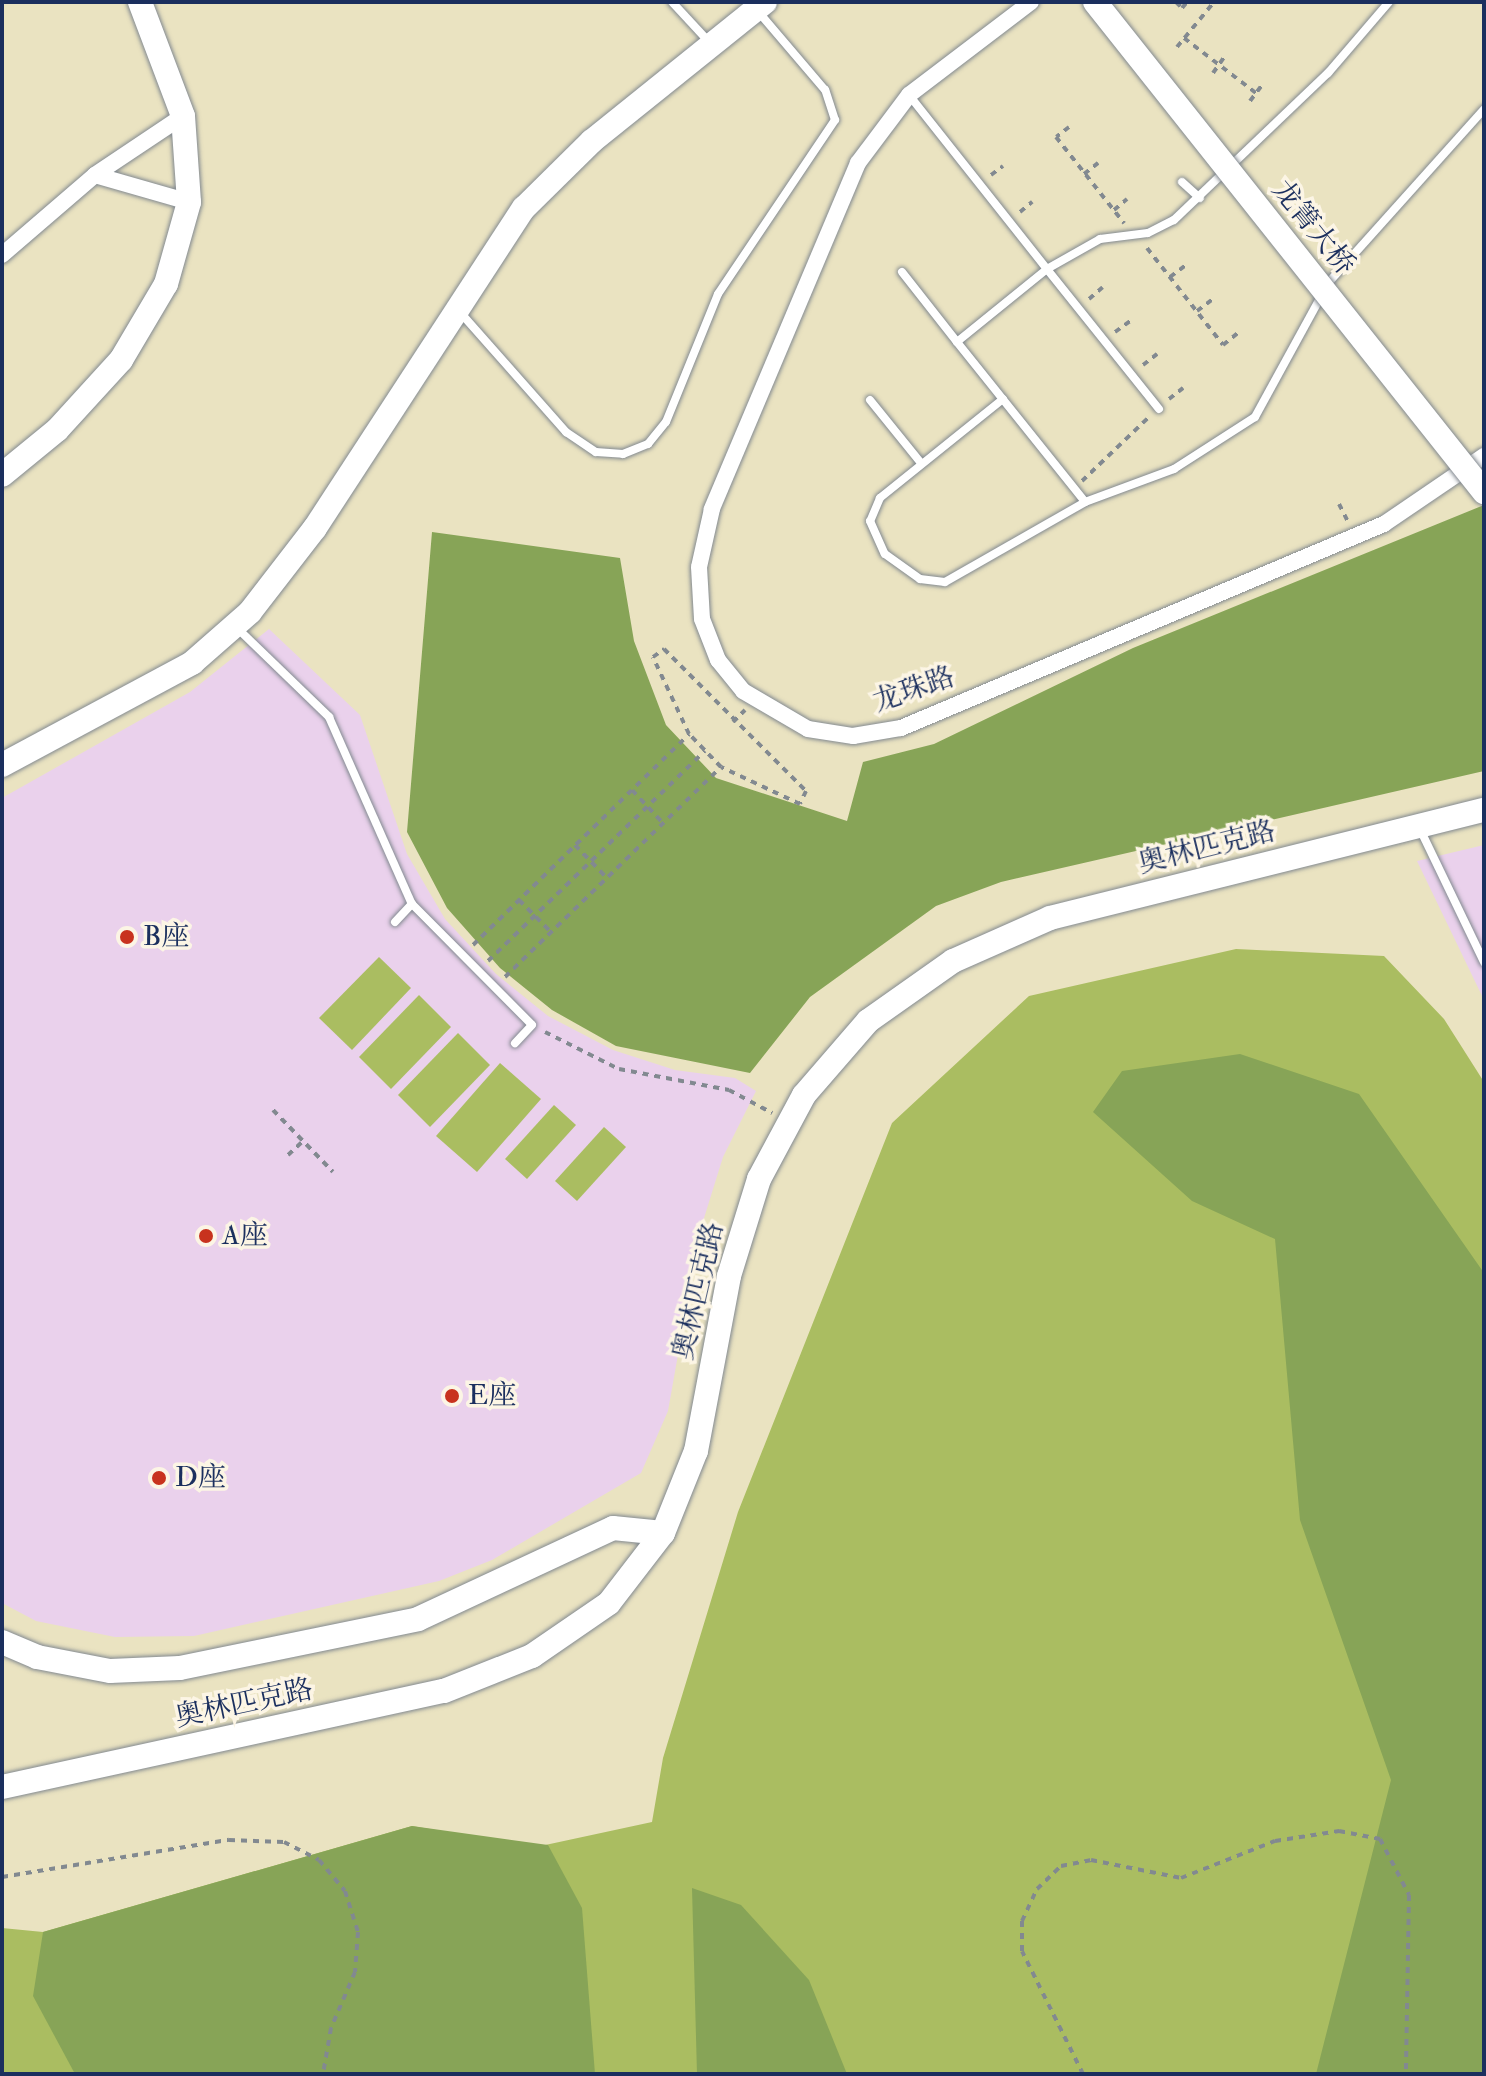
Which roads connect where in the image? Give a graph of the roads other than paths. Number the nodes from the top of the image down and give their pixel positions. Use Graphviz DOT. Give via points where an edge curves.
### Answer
graph roads {
  1 [pos="140,2"];
  2 [pos="672,2"];
  3 [pos="683,2"];
  4 [pos="1031,2"];
  5 [pos="1095,2"];
  6 [pos="1389,2"];
  7 [pos="761,6"];
  8 [pos="688,14"];
  9 [pos="711,45"];
  10 [pos="909,95"];
  11 [pos="1484,109"];
  12 [pos="183,116"];
  13 [pos="95,175"];
  14 [pos="1182,182"];
  15 [pos="1200,198"];
  16 [pos="189,202"];
  17 [pos="2,255"];
  18 [pos="1047,269"];
  19 [pos="902,272"];
  20 [pos="458,309"];
  21 [pos="957,342"];
  22 [pos="1003,399"];
  23 [pos="870,400"];
  24 [pos="1159,409"];
  25 [pos="1484,456"];
  26 [pos="921,463"];
  27 [pos="2,475"];
  28 [pos="1484,492"];
  29 [pos="1085,502"];
  30 [pos="234,626"];
  31 [pos="2,765"];
  32 [pos="1484,810"];
  33 [pos="1418,826"];
  34 [pos="412,904"];
  35 [pos="395,922"];
  36 [pos="1484,962"];
  37 [pos="515,1043"];
  38 [pos="663,1533"];
  39 [pos="2,1642"];
  40 [pos="2,1787"];
  1 -- 12 [label="street"];
  2 -- 8 [label="lane"];
  3 -- 8 [label="lane"];
  4 -- 10 [label="street, 龙珠路"];
  5 -- 28 [label="street, 龙箐大桥, bridge"];
  6 -- 15 [label="lane"];
  7 -- 9 [label="street"];
  7 -- 20 [label="lane" via="825,90 835,120 718,294 666,422 648,444 623,454 596,452 576,439"];
  8 -- 9 [label="lane"];
  9 -- 20 [label="street" via="592,141 524,208"];
  10 -- 18 [label="lane"];
  10 -- 25 [label="street, 龙珠路" via="858,163 712,509 699,567 702,619 718,660 773,714 853,736 901,728 1384,524"];
  11 -- 29 [label="lane" via="1329,282 1255,417 1174,469"];
  12 -- 13 [label="street"];
  12 -- 16 [label="street"];
  13 -- 16 [label="street"];
  13 -- 17 [label="street"];
  14 -- 15 [label="lane"];
  15 -- 18 [label="lane" via="1166,226 1100,239"];
  16 -- 27 [label="street" via="166,284 121,360 57,430"];
  18 -- 21 [label="lane"];
  18 -- 24 [label="lane"];
  19 -- 21 [label="lane"];
  20 -- 30 [label="street" via="315,528"];
  21 -- 22 [label="lane"];
  22 -- 26 [label="lane"];
  22 -- 29 [label="lane"];
  23 -- 26 [label="lane"];
  26 -- 29 [label="lane" via="880,498 870,521 885,554 932,583 957,577"];
  30 -- 31 [label="street" via="192,663"];
  30 -- 34 [label="lane" via="329,717"];
  32 -- 33 [label="street, 奥林匹克路"];
  33 -- 36 [label="lane"];
  33 -- 38 [label="street, 奥林匹克路" via="1050,918 953,961 868,1021 787,1121 759,1179 729,1276 696,1451"];
  34 -- 35 [label="lane"];
  34 -- 37 [label="lane" via="532,1025"];
  38 -- 39 [label="street" via="613,1528 418,1619 180,1668 110,1671 37,1657"];
  38 -- 40 [label="street, 奥林匹克路" via="609,1603 532,1656 444,1691"];
}
